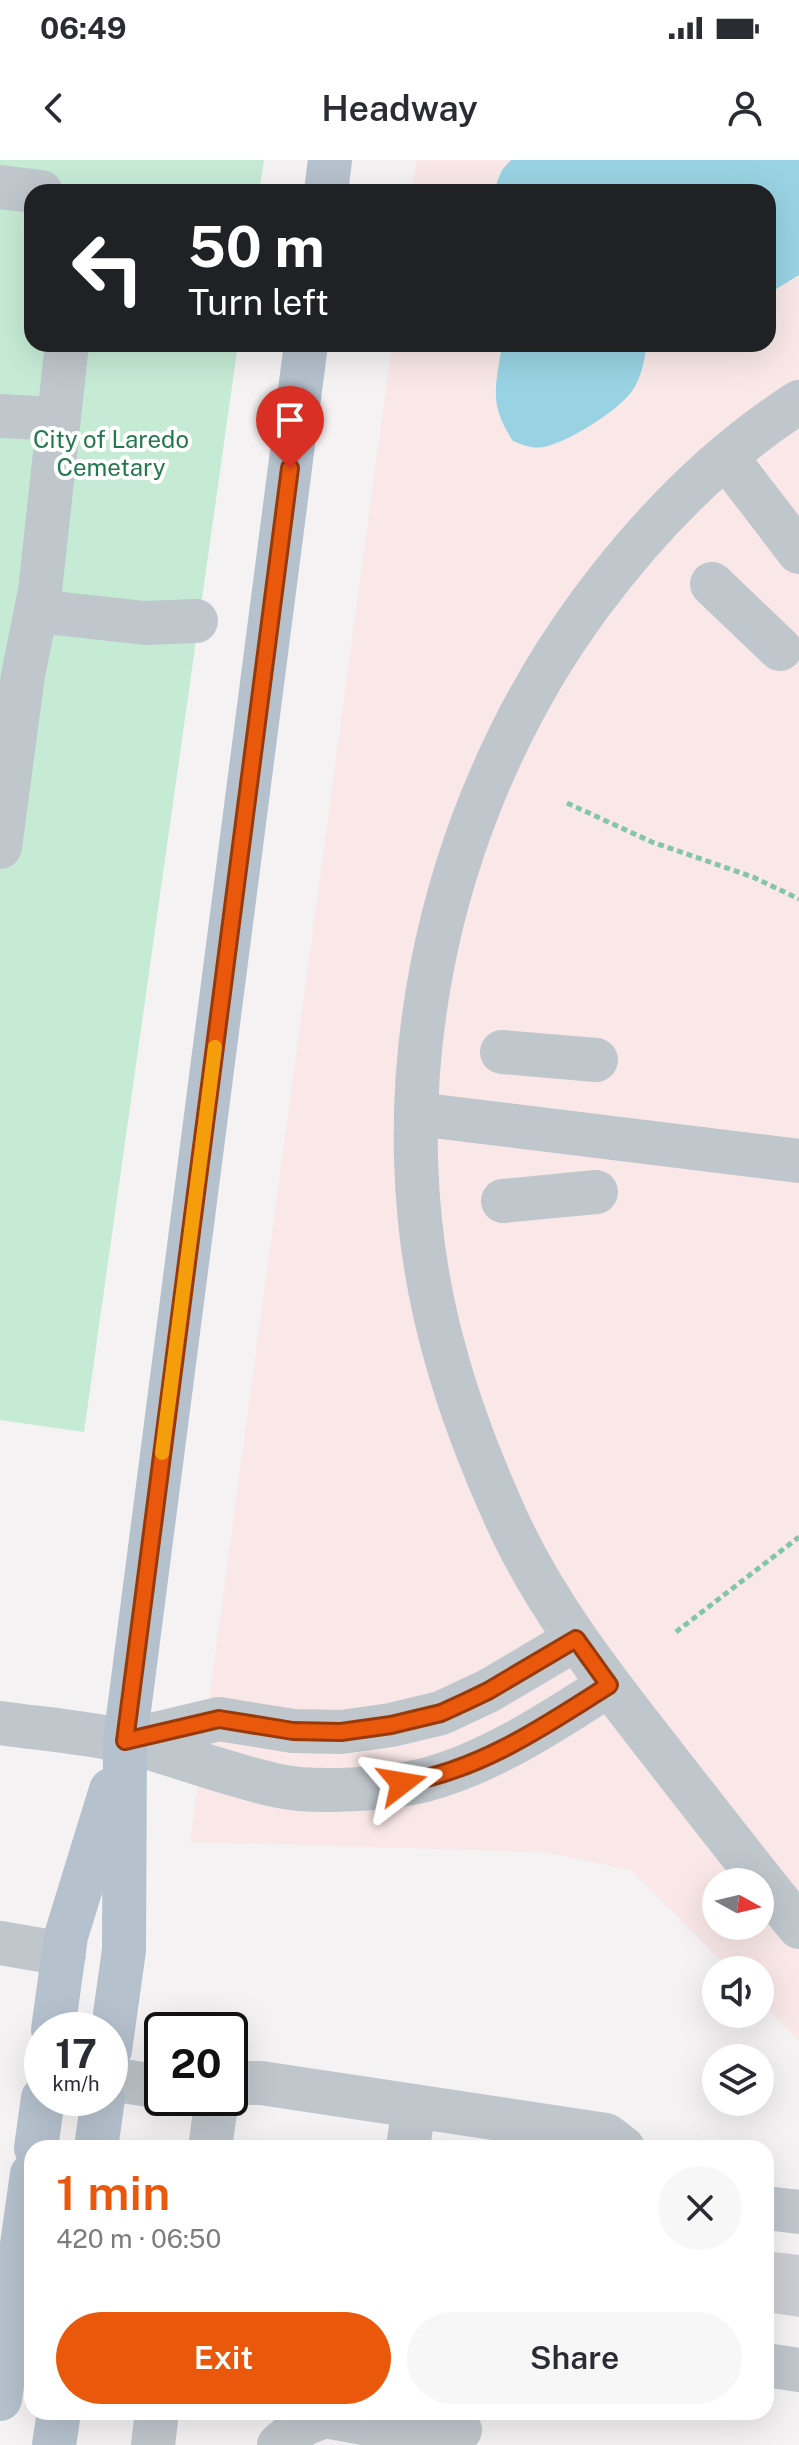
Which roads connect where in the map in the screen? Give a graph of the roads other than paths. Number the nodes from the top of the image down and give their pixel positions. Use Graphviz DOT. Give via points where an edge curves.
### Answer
graph roads {
  1 [pos="330,160"];
  2 [pos="327,184"];
  3 [pos="0,187"];
  4 [pos="24,190"];
  5 [pos="66,352"];
  6 [pos="305,352"];
  7 [pos="799,403"];
  8 [pos="0,416"];
  9 [pos="57,419"];
  10 [pos="726,457"];
  11 [pos="799,552"];
  12 [pos="712,584"];
  13 [pos="196,621"];
  14 [pos="22,632"];
  15 [pos="780,649"];
  16 [pos="0,847"];
  17 [pos="502,1052"];
  18 [pos="596,1060"];
  19 [pos="417,1114"];
  20 [pos="799,1161"];
  21 [pos="596,1192"];
  22 [pos="503,1201"];
  23 [pos="576,1639"];
  24 [pos="609,1685"];
  25 [pos="0,1723"];
  26 [pos="125,1741"];
  27 [pos="799,1927"];
  28 [pos="0,1943"];
  29 [pos="64,1954"];
  30 [pos="56,2012"];
  31 [pos="115,2012"];
  32 [pos="248,2083"];
  33 [pos="414,2106"];
  34 [pos="40,2116"];
  35 [pos="100,2116"];
  36 [pos="214,2116"];
  37 [pos="37,2140"];
  38 [pos="97,2140"];
  39 [pos="211,2140"];
  40 [pos="409,2140"];
  41 [pos="613,2140"];
  42 [pos="24,2201"];
  43 [pos="774,2209"];
  44 [pos="799,2212"];
  45 [pos="10,2249"];
  46 [pos="3,2351"];
  47 [pos="774,2366"];
  48 [pos="799,2370"];
  49 [pos="0,2399"];
  50 [pos="58,2420"];
  51 [pos="156,2420"];
  52 [pos="314,2420"];
  53 [pos="347,2420"];
  54 [pos="459,2429"];
  55 [pos="54,2445"];
  56 [pos="153,2445"];
  57 [pos="279,2445"];
  1 -- 2 [label="main road"];
  3 -- 4 [label="street"];
  5 -- 9 [label="street"];
  6 -- 26 [label="main road"];
  7 -- 10 [label="street"];
  8 -- 9 [label="street"];
  9 -- 14 [label="street"];
  10 -- 11 [label="street"];
  10 -- 19 [label="street" via="664,515 563,640 486,784 437,941 422,1023"];
  12 -- 15 [label="street"];
  13 -- 14 [label="street"];
  14 -- 16 [label="street"];
  17 -- 18 [label="street"];
  19 -- 20 [label="street"];
  19 -- 23 [label="street" via="427,1270 446,1357 473,1441 508,1523"];
  21 -- 22 [label="street"];
  23 -- 24 [label="street"];
  23 -- 26 [label="street" via="488,1691 441,1713 404,1722 341,1732 293,1731 219,1719"];
  24 -- 26 [label="street" via="537,1732 478,1760 425,1780 379,1787 283,1787"];
  24 -- 27 [label="street"];
  25 -- 26 [label="street"];
  26 -- 29 [label="main road"];
  26 -- 31 [label="main road" via="124,1950"];
  28 -- 29 [label="street"];
  29 -- 30 [label="main road"];
  32 -- 33 [label="street"];
  33 -- 40 [label="street"];
  33 -- 41 [label="street"];
  34 -- 37 [label="main road"];
  35 -- 38 [label="main road"];
  36 -- 39 [label="street"];
  42 -- 45 [label="main road"];
  43 -- 44 [label="street"];
  45 -- 46 [label="main road"];
  46 -- 49 [label="main road"];
  47 -- 48 [label="street"];
  50 -- 55 [label="main road"];
  51 -- 56 [label="street"];
  52 -- 57 [label="street"];
  53 -- 54 [label="street" via="446,2438"];
}
